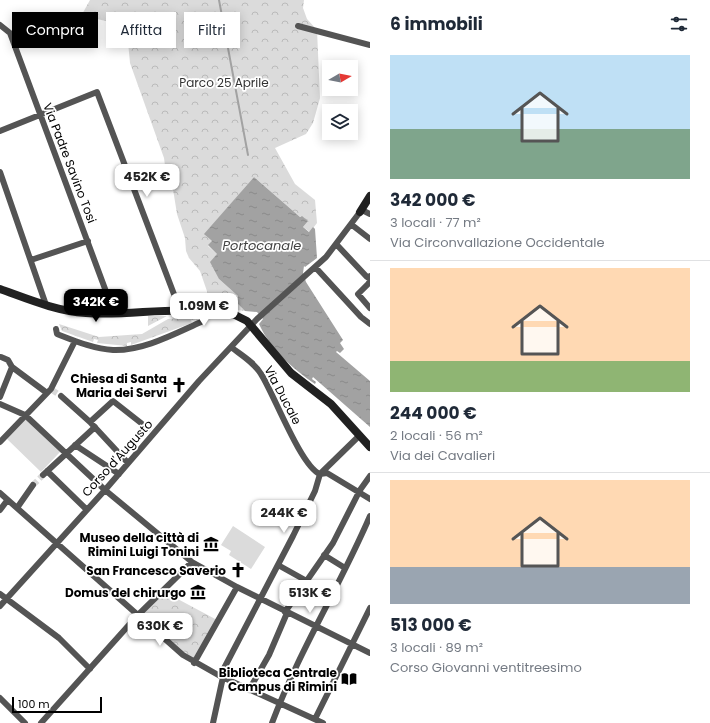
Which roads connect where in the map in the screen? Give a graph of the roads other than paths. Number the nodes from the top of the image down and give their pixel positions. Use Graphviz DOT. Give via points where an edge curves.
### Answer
graph roads {
  1 [pos="0,25"];
  2 [pos="298,26"];
  3 [pos="370,45"];
  4 [pos="40,116"];
  5 [pos="0,131"];
  6 [pos="0,172"];
  7 [pos="370,196"];
  8 [pos="361,211"];
  9 [pos="370,214"];
  10 [pos="352,224"];
  11 [pos="370,239"];
  12 [pos="88,241"];
  13 [pos="337,245"];
  14 [pos="31,260"];
  15 [pos="316,268"];
  16 [pos="370,278"];
  17 [pos="0,289"];
  18 [pos="46,305"];
  19 [pos="369,306"];
  20 [pos="180,310"];
  21 [pos="114,313"];
  22 [pos="205,313"];
  23 [pos="358,314"];
  24 [pos="370,324"];
  25 [pos="251,325"];
  26 [pos="56,329"];
  27 [pos="75,341"];
  28 [pos="231,347"];
  29 [pos="0,357"];
  30 [pos="12,368"];
  31 [pos="49,392"];
  32 [pos="61,396"];
  33 [pos="0,397"];
  34 [pos="0,404"];
  35 [pos="25,415"];
  36 [pos="90,422"];
  37 [pos="141,423"];
  38 [pos="95,427"];
  39 [pos="360,435"];
  40 [pos="0,442"];
  41 [pos="75,445"];
  42 [pos="370,447"];
  43 [pos="66,452"];
  44 [pos="128,463"];
  45 [pos="119,474"];
  46 [pos="320,474"];
  47 [pos="370,476"];
  48 [pos="32,485"];
  49 [pos="105,490"];
  50 [pos="359,492"];
  51 [pos="0,493"];
  52 [pos="370,499"];
  53 [pos="6,502"];
  54 [pos="17,508"];
  55 [pos="86,509"];
  56 [pos="0,510"];
  57 [pos="370,516"];
  58 [pos="57,543"];
  59 [pos="324,555"];
  60 [pos="192,562"];
  61 [pos="278,565"];
  62 [pos="345,568"];
  63 [pos="305,580"];
  64 [pos="237,588"];
  65 [pos="0,594"];
  66 [pos="6,599"];
  67 [pos="260,599"];
  68 [pos="0,606"];
  69 [pos="370,608"];
  70 [pos="286,612"];
  71 [pos="137,616"];
  72 [pos="315,627"];
  73 [pos="352,644"];
  74 [pos="370,653"];
  75 [pos="194,663"];
  76 [pos="90,669"];
  77 [pos="221,677"];
  78 [pos="249,690"];
  79 [pos="0,698"];
  80 [pos="280,703"];
  81 [pos="315,719"];
  82 [pos="25,723"];
  83 [pos="41,723"];
  84 [pos="213,723"];
  85 [pos="272,723"];
  86 [pos="323,723"];
  1 -- 4 [label="street, Via Padre Savino Tosi" via="10,33"];
  2 -- 3 [label="street"];
  4 -- 5 [label="street"];
  4 -- 12 [label="street, Via Padre Savino Tosi"];
  4 -- 20 [label="street" via="97,92"];
  6 -- 14 [label="street"];
  7 -- 8 [label="street"];
  8 -- 9 [label="street"];
  8 -- 10 [label="street, Corso d'Augusto"];
  10 -- 11 [label="street"];
  10 -- 13 [label="street, Corso d'Augusto"];
  12 -- 14 [label="street"];
  12 -- 21 [label="street, Via Padre Savino Tosi"];
  13 -- 15 [label="street, Corso d'Augusto"];
  13 -- 16 [label="street"];
  14 -- 18 [label="street"];
  15 -- 23 [label="street"];
  15 -- 25 [label="street, Corso d'Augusto"];
  16 -- 19 [label="street" via="369,283 358,294"];
  17 -- 18 [label="street"];
  18 -- 21 [label="street" via="85,313"];
  19 -- 23 [label="street"];
  20 -- 21 [label="street"];
  20 -- 22 [label="street"];
  22 -- 25 [label="street" via="241,317"];
  22 -- 27 [label="street" via="201,322 131,349 92,347"];
  23 -- 24 [label="street"];
  25 -- 28 [label="street, Corso d'Augusto"];
  25 -- 39 [label="street" via="291,373 330,404"];
  26 -- 27 [label="street" via="57,334"];
  27 -- 31 [label="street"];
  28 -- 44 [label="street, Corso d'Augusto" via="153,431"];
  28 -- 46 [label="street, Via Ducale" via="254,364 261,373 286,426 310,465"];
  29 -- 30 [label="street" via="8,360"];
  30 -- 31 [label="street"];
  30 -- 33 [label="street"];
  31 -- 35 [label="street"];
  32 -- 36 [label="street"];
  34 -- 35 [label="street"];
  35 -- 40 [label="street"];
  35 -- 43 [label="street"];
  36 -- 37 [label="street" via="113,400"];
  36 -- 38 [label="street"];
  38 -- 41 [label="street"];
  38 -- 44 [label="street"];
  39 -- 42 [label="street"];
  39 -- 46 [label="street"];
  41 -- 43 [label="street"];
  41 -- 45 [label="street"];
  43 -- 49 [label="street"];
  43 -- 55 [label="street" via="45,473"];
  44 -- 45 [label="street, Corso d'Augusto"];
  45 -- 49 [label="street, Corso d'Augusto"];
  46 -- 50 [label="street" via="327,473"];
  46 -- 61 [label="street" via="315,491"];
  47 -- 50 [label="street"];
  48 -- 54 [label="street"];
  49 -- 55 [label="street, Corso d'Augusto"];
  49 -- 60 [label="street"];
  50 -- 52 [label="street"];
  50 -- 59 [label="street" via="333,543"];
  51 -- 54 [label="street"];
  53 -- 56 [label="street"];
  54 -- 58 [label="street"];
  55 -- 58 [label="street, Corso d'Augusto"];
  57 -- 62 [label="street"];
  58 -- 66 [label="street, Corso d'Augusto"];
  58 -- 71 [label="street"];
  59 -- 62 [label="street"];
  59 -- 63 [label="street"];
  60 -- 64 [label="street"];
  60 -- 71 [label="street"];
  61 -- 63 [label="street"];
  61 -- 67 [label="street"];
  62 -- 72 [label="street"];
  63 -- 70 [label="street"];
  64 -- 67 [label="street"];
  64 -- 75 [label="street"];
  65 -- 66 [label="street"];
  66 -- 68 [label="street, Corso d'Augusto"];
  66 -- 76 [label="street" via="59,638"];
  67 -- 70 [label="street"];
  67 -- 77 [label="street"];
  69 -- 73 [label="street"];
  70 -- 72 [label="street"];
  70 -- 78 [label="street" via="269,655"];
  71 -- 75 [label="street"];
  71 -- 76 [label="street"];
  72 -- 73 [label="street"];
  72 -- 80 [label="street"];
  73 -- 74 [label="street"];
  73 -- 81 [label="street"];
  75 -- 77 [label="street"];
  76 -- 83 [label="street"];
  77 -- 78 [label="street"];
  77 -- 84 [label="street"];
  78 -- 80 [label="street"];
  79 -- 82 [label="street"];
  80 -- 81 [label="street"];
  80 -- 85 [label="street"];
  81 -- 86 [label="street"];
}
